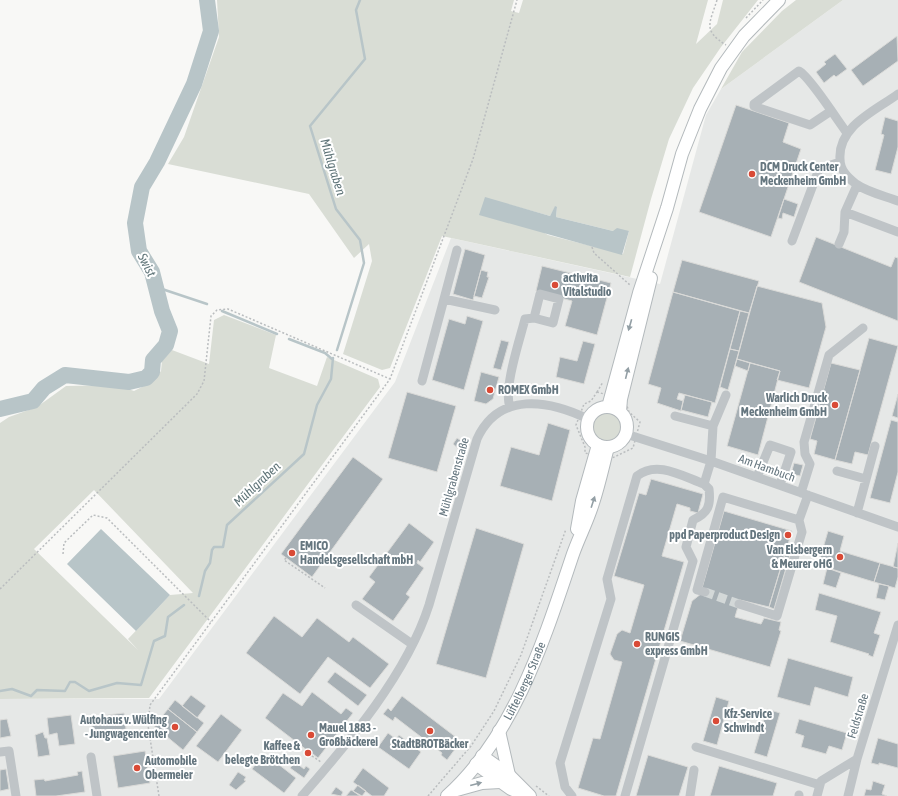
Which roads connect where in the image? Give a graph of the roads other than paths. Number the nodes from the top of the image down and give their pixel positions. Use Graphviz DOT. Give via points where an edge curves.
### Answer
graph roads {
  1 [pos="779,0"];
  2 [pos="898,94"];
  3 [pos="831,111"];
  4 [pos="847,132"];
  5 [pos="840,162"];
  6 [pos="857,185"];
  7 [pos="898,201"];
  8 [pos="667,208"];
  9 [pos="844,212"];
  10 [pos="898,232"];
  11 [pos="792,241"];
  12 [pos="839,244"];
  13 [pos="456,250"];
  14 [pos="444,299"];
  15 [pos="495,310"];
  16 [pos="534,318"];
  17 [pos="863,328"];
  18 [pos="422,381"];
  19 [pos="726,395"];
  20 [pos="615,403"];
  21 [pos="510,407"];
  22 [pos="675,416"];
  23 [pos="584,417"];
  24 [pos="713,426"];
  25 [pos="632,435"];
  26 [pos="875,446"];
  27 [pos="595,453"];
  28 [pos="711,461"];
  29 [pos="837,471"];
  30 [pos="757,477"];
  31 [pos="866,479"];
  32 [pos="704,484"];
  33 [pos="780,485"];
  34 [pos="804,494"];
  35 [pos="857,513"];
  36 [pos="799,520"];
  37 [pos="898,527"];
  38 [pos="705,592"];
  39 [pos="739,604"];
  40 [pos="356,605"];
  41 [pos="898,625"];
  42 [pos="412,644"];
  43 [pos="499,731"];
  44 [pos="696,746"];
  45 [pos="0,752"];
  46 [pos="91,757"];
  47 [pos="857,759"];
  48 [pos="479,760"];
  49 [pos="694,770"];
  50 [pos="505,779"];
  51 [pos="820,784"];
  52 [pos="450,794"];
  53 [pos="16,796"];
  54 [pos="97,796"];
  55 [pos="302,796"];
  56 [pos="529,796"];
  57 [pos="572,796"];
  58 [pos="626,796"];
  59 [pos="690,796"];
  60 [pos="817,796"];
  61 [pos="848,796"];
  1 -- 8 [label="main road" via="744,36 721,68 700,109 682,154"];
  2 -- 4 [label="street"];
  3 -- 3 [label="street" via="799,71 754,104 810,125"];
  3 -- 4 [label="street"];
  4 -- 5 [label="street" via="840,147"];
  5 -- 6 [label="street" via="842,171"];
  5 -- 11 [label="street" via="819,169"];
  6 -- 7 [label="street"];
  6 -- 9 [label="street"];
  20 -- 8 [label="main road, one-way"];
  8 -- 20 [label="main road, one-way" via="639,293"];
  9 -- 10 [label="street"];
  9 -- 12 [label="street" via="844,232"];
  13 -- 14 [label="street"];
  14 -- 15 [label="street"];
  14 -- 18 [label="street"];
  16 -- 21 [label="street" via="525,320 507,400"];
  17 -- 34 [label="street" via="829,355 804,442 805,454 810,464"];
  19 -- 24 [label="street"];
  20 -- 23 [label="main road"];
  20 -- 25 [label="main road"];
  21 -- 23 [label="street, Mühlgrabenstraße" via="528,403 541,404"];
  21 -- 42 [label="street, Mühlgrabenstraße" via="498,413 485,425 477,439 429,605"];
  22 -- 24 [label="street"];
  23 -- 27 [label="main road"];
  24 -- 28 [label="street"];
  25 -- 27 [label="main road"];
  25 -- 28 [label="street, Am Hambuch"];
  26 -- 31 [label="street"];
  27 -- 43 [label="main road, Lüftelberger Straße" via="582,501 574,551 552,618 526,683"];
  28 -- 30 [label="street, Am Hambuch"];
  28 -- 32 [label="street"];
  29 -- 31 [label="street"];
  30 -- 33 [label="street, Am Hambuch"];
  30 -- 33 [label="street" via="770,445 792,452"];
  31 -- 35 [label="street"];
  32 -- 57 [label="street" via="660,468 645,470 637,476 607,579 611,599 560,763 565,788"];
  32 -- 58 [label="street" via="709,489 710,498 704,515 692,520 686,547 693,561"];
  33 -- 34 [label="street, Am Hambuch"];
  34 -- 35 [label="street, Am Hambuch"];
  34 -- 36 [label="street"];
  35 -- 37 [label="street, Am Hambuch"];
  36 -- 38 [label="street" via="723,497 697,590"];
  36 -- 39 [label="street" via="802,532 777,616"];
  40 -- 42 [label="street"];
  41 -- 47 [label="street, Feldstraße"];
  42 -- 55 [label="street, Mühlgrabenstraße" via="392,682"];
  43 -- 48 [label="main road, Lüftelberger Straße"];
  43 -- 50 [label="main road"];
  44 -- 51 [label="street"];
  45 -- 53 [label="street" via="9,751"];
  46 -- 54 [label="street"];
  47 -- 51 [label="street"];
  47 -- 61 [label="street, Feldstraße"];
  48 -- 50 [label="main road"];
  48 -- 52 [label="main road, Lüftelberger Straße"];
  49 -- 59 [label="street"];
  52 -- 50 [label="main road, one-way" via="482,782"];
  50 -- 56 [label="main road"];
  51 -- 60 [label="street"];
}
